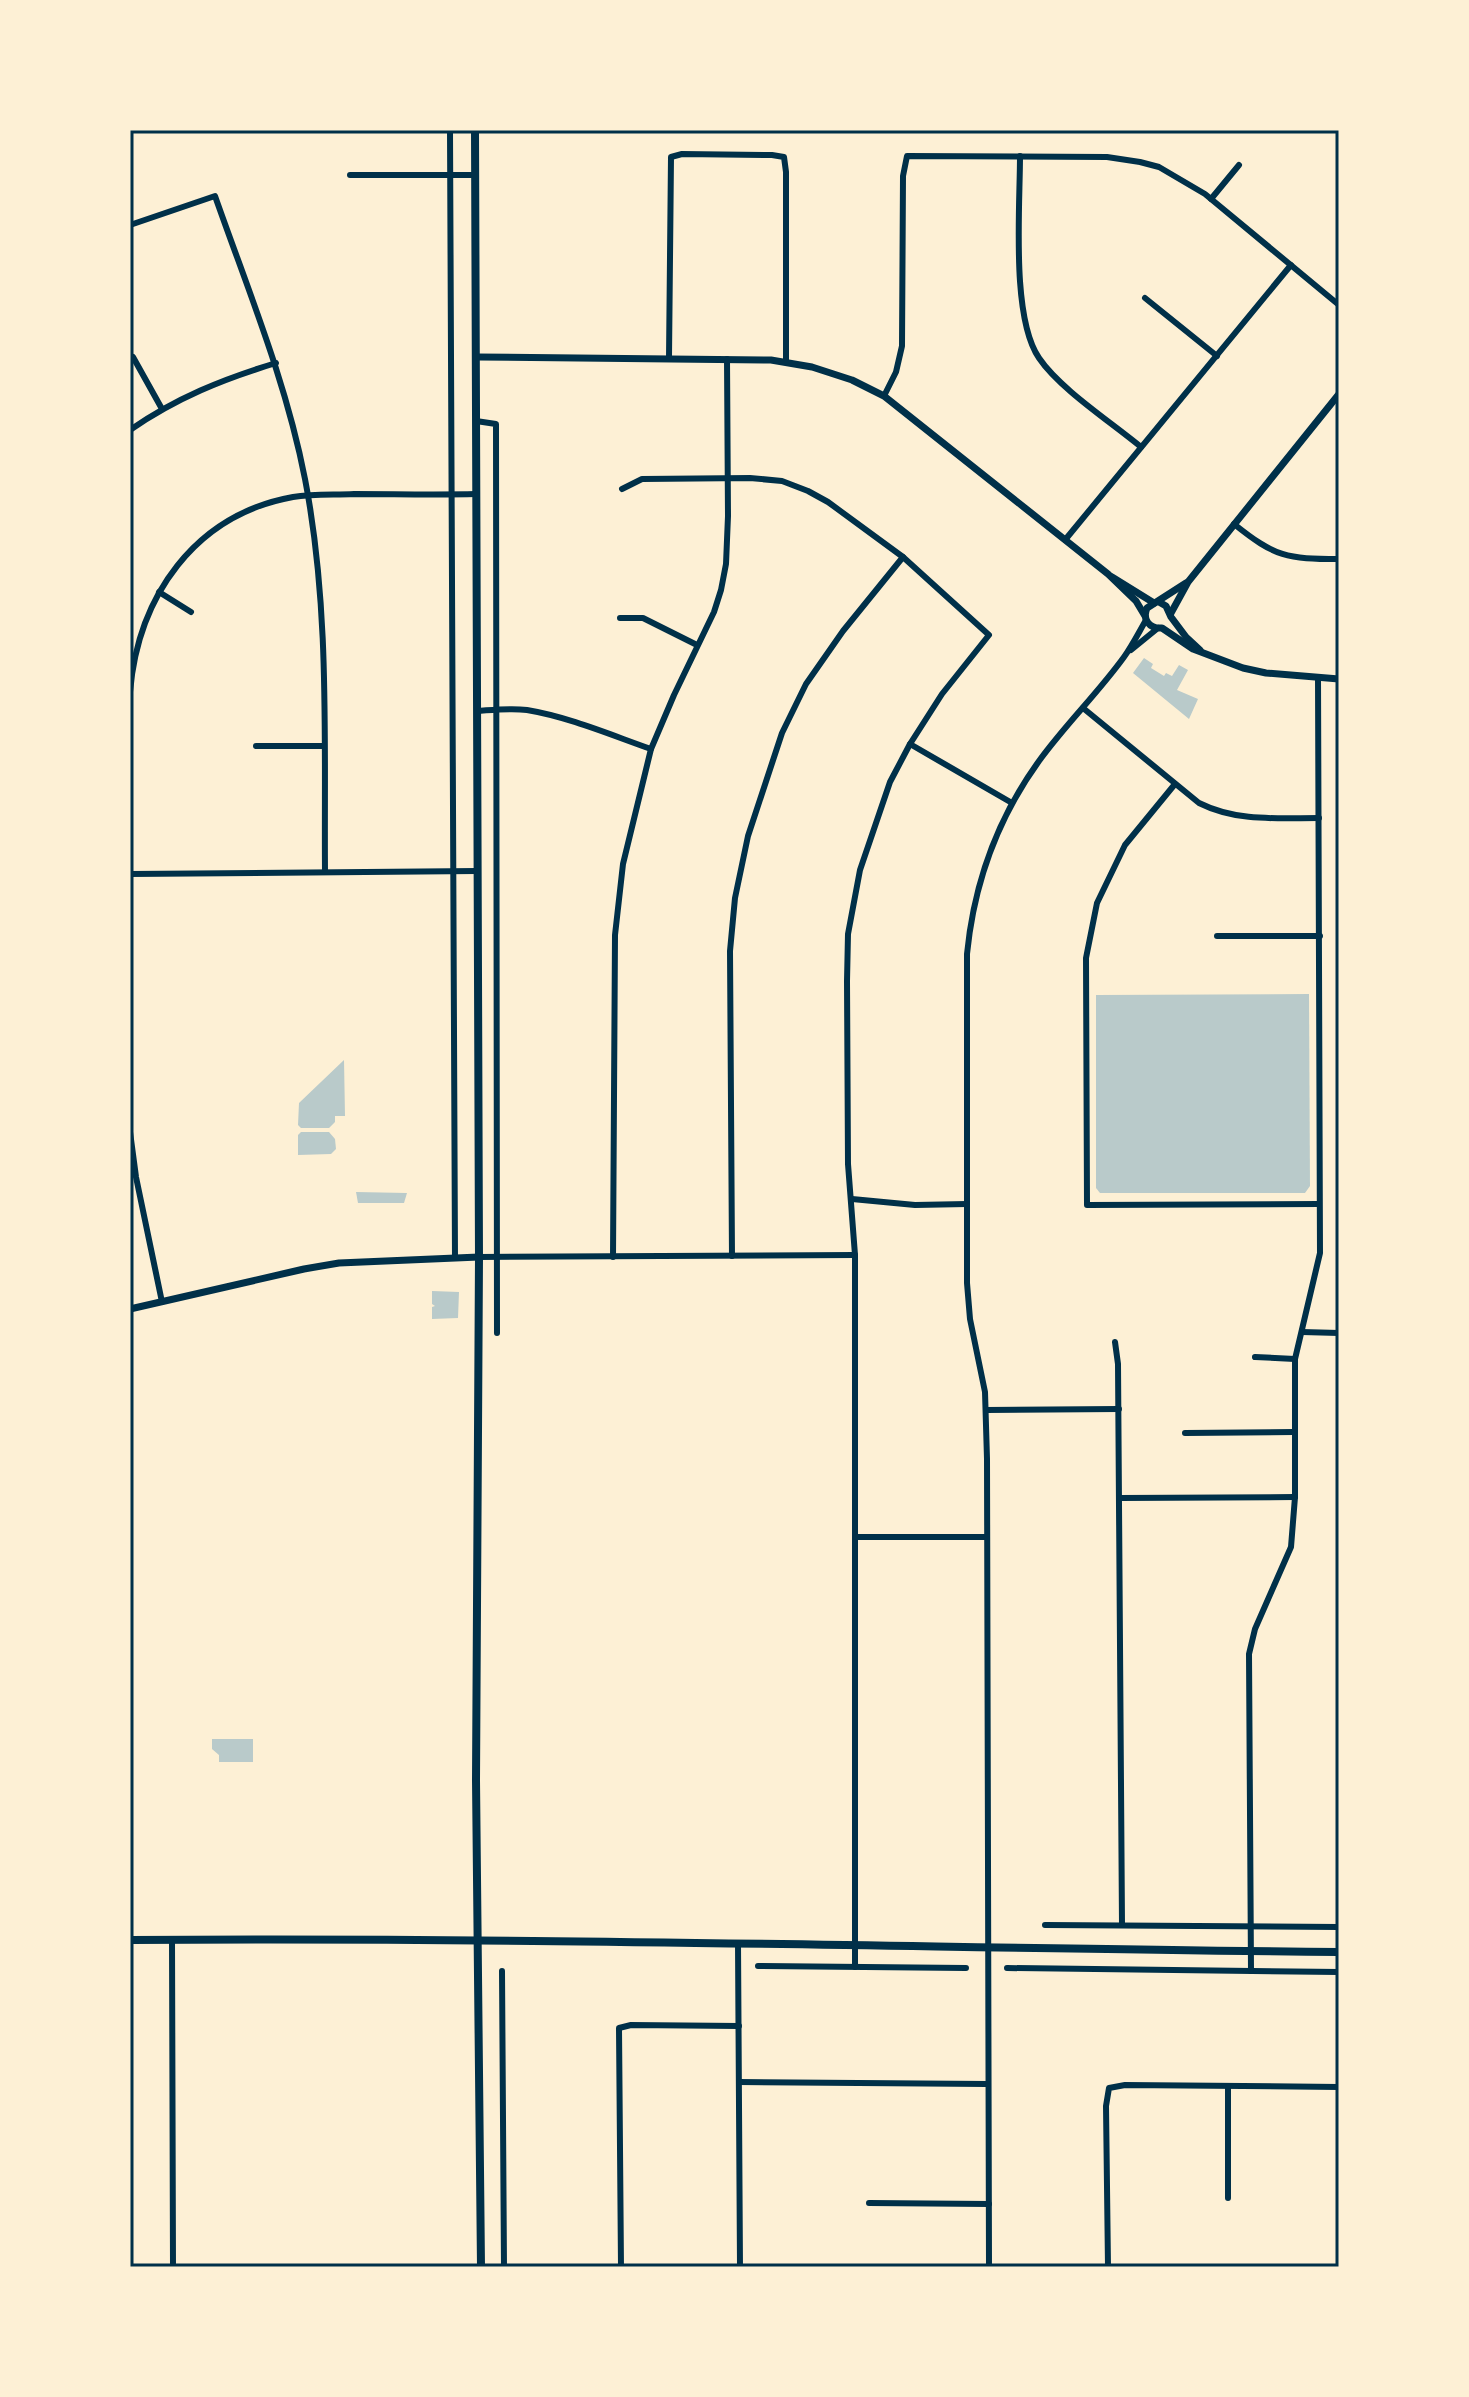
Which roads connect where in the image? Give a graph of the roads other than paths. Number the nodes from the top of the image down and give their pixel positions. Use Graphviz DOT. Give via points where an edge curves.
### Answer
graph roads {
  1 [pos="450,130"];
  2 [pos="475,130"];
  3 [pos="1020,156"];
  4 [pos="1239,165"];
  5 [pos="350,175"];
  6 [pos="452,175"];
  7 [pos="475,175"];
  8 [pos="1211,199"];
  9 [pos="130,225"];
  10 [pos="1291,265"];
  11 [pos="1145,298"];
  12 [pos="1339,305"];
  13 [pos="1217,356"];
  14 [pos="133,357"];
  15 [pos="477,357"];
  16 [pos="669,358"];
  17 [pos="727,359"];
  18 [pos="786,362"];
  19 [pos="276,363"];
  20 [pos="1339,394"];
  21 [pos="884,396"];
  22 [pos="162,409"];
  23 [pos="476,421"];
  24 [pos="130,430"];
  25 [pos="1141,447"];
  26 [pos="727,478"];
  27 [pos="622,489"];
  28 [pos="452,494"];
  29 [pos="476,494"];
  30 [pos="307,496"];
  31 [pos="1234,524"];
  32 [pos="1065,540"];
  33 [pos="903,557"];
  34 [pos="1339,559"];
  35 [pos="1108,574"];
  36 [pos="1188,582"];
  37 [pos="159,592"];
  38 [pos="1156,603"];
  39 [pos="191,612"];
  40 [pos="1171,615"];
  41 [pos="620,618"];
  42 [pos="1146,618"];
  43 [pos="1160,628"];
  44 [pos="697,645"];
  45 [pos="1201,650"];
  46 [pos="1125,655"];
  47 [pos="131,677"];
  48 [pos="1318,677"];
  49 [pos="1339,679"];
  50 [pos="1083,708"];
  51 [pos="495,710"];
  52 [pos="477,711"];
  53 [pos="910,744"];
  54 [pos="256,746"];
  55 [pos="324,746"];
  56 [pos="651,749"];
  57 [pos="1175,784"];
  58 [pos="1012,803"];
  59 [pos="1319,818"];
  60 [pos="452,871"];
  61 [pos="477,871"];
  62 [pos="325,872"];
  63 [pos="130,874"];
  64 [pos="1217,936"];
  65 [pos="1320,936"];
  66 [pos="130,975"];
  67 [pos="130,1132"];
  68 [pos="133,1178"];
  69 [pos="852,1199"];
  70 [pos="967,1204"];
  71 [pos="1319,1204"];
  72 [pos="855,1255"];
  73 [pos="732,1256"];
  74 [pos="479,1257"];
  75 [pos="498,1257"];
  76 [pos="613,1257"];
  77 [pos="455,1258"];
  78 [pos="162,1302"];
  79 [pos="130,1309"];
  80 [pos="1302,1332"];
  81 [pos="497,1333"];
  82 [pos="1339,1333"];
  83 [pos="1115,1342"];
  84 [pos="1255,1357"];
  85 [pos="1295,1359"];
  86 [pos="1119,1409"];
  87 [pos="986,1410"];
  88 [pos="1294,1432"];
  89 [pos="1185,1433"];
  90 [pos="1295,1497"];
  91 [pos="1120,1498"];
  92 [pos="856,1537"];
  93 [pos="987,1537"];
  94 [pos="1045,1925"];
  95 [pos="1122,1925"];
  96 [pos="1251,1926"];
  97 [pos="1339,1927"];
  98 [pos="172,1939"];
  99 [pos="477,1939"];
  100 [pos="130,1940"];
  101 [pos="738,1942"];
  102 [pos="855,1945"];
  103 [pos="987,1949"];
  104 [pos="1251,1951"];
  105 [pos="1339,1952"];
  106 [pos="758,1966"];
  107 [pos="855,1967"];
  108 [pos="966,1968"];
  109 [pos="1007,1968"];
  110 [pos="502,1971"];
  111 [pos="1251,1971"];
  112 [pos="1339,1972"];
  113 [pos="739,2026"];
  114 [pos="739,2082"];
  115 [pos="987,2084"];
  116 [pos="1228,2087"];
  117 [pos="1339,2087"];
  118 [pos="1228,2198"];
  119 [pos="869,2203"];
  120 [pos="989,2204"];
  121 [pos="173,2267"];
  122 [pos="481,2267"];
  123 [pos="504,2267"];
  124 [pos="621,2267"];
  125 [pos="740,2267"];
  126 [pos="989,2267"];
  127 [pos="1108,2267"];
  1 -- 6 [label="street"];
  2 -- 7 [label="main road"];
  3 -- 8 [label="street" via="1140,162 1174,174"];
  3 -- 21 [label="street" via="907,156 902,346"];
  3 -- 25 [label="street" via="1021,308 1029,342 1062,383"];
  4 -- 8 [label="street"];
  5 -- 6 [label="street"];
  6 -- 7 [label="street"];
  6 -- 28 [label="street"];
  7 -- 15 [label="main road"];
  8 -- 10 [label="street"];
  9 -- 19 [label="street" via="215,196"];
  10 -- 12 [label="street"];
  10 -- 13 [label="street"];
  11 -- 13 [label="street"];
  13 -- 25 [label="street"];
  14 -- 22 [label="street"];
  15 -- 16 [label="street"];
  15 -- 23 [label="main road"];
  16 -- 17 [label="street"];
  16 -- 18 [label="street" via="671,157 772,155 784,157"];
  17 -- 18 [label="street"];
  17 -- 26 [label="street"];
  18 -- 21 [label="street" via="852,380"];
  19 -- 22 [label="street" via="205,386"];
  19 -- 30 [label="street"];
  20 -- 31 [label="street"];
  21 -- 32 [label="street"];
  22 -- 24 [label="street"];
  23 -- 29 [label="main road"];
  23 -- 51 [label="street" via="496,424"];
  25 -- 32 [label="street"];
  26 -- 27 [label="street" via="642,479"];
  26 -- 33 [label="street" via="782,481 808,491"];
  26 -- 44 [label="street" via="726,564 714,612"];
  28 -- 29 [label="street"];
  28 -- 30 [label="street"];
  28 -- 60 [label="street"];
  29 -- 52 [label="main road"];
  30 -- 37 [label="street" via="249,511 215,530 176,565"];
  30 -- 55 [label="street" via="320,604"];
  31 -- 34 [label="street" via="1280,555"];
  31 -- 36 [label="street"];
  32 -- 35 [label="street"];
  33 -- 53 [label="street" via="989,635"];
  33 -- 73 [label="street" via="806,684 782,733 748,836 730,951"];
  35 -- 38 [label="street"];
  35 -- 42 [label="street"];
  36 -- 38 [label="street"];
  36 -- 40 [label="street"];
  37 -- 39 [label="street"];
  37 -- 47 [label="street" via="135,647"];
  38 -- 40 [label="street"];
  38 -- 42 [label="street" via="1147,608"];
  40 -- 43 [label="street"];
  40 -- 45 [label="street"];
  41 -- 44 [label="street" via="643,618"];
  42 -- 43 [label="street" via="1151,627"];
  42 -- 46 [label="street"];
  43 -- 45 [label="street"];
  43 -- 46 [label="street"];
  44 -- 56 [label="street"];
  45 -- 48 [label="street" via="1243,668"];
  46 -- 50 [label="street"];
  47 -- 63 [label="street"];
  48 -- 49 [label="street"];
  48 -- 59 [label="street"];
  50 -- 57 [label="street"];
  50 -- 58 [label="street"];
  51 -- 52 [label="street"];
  51 -- 56 [label="street" via="542,713"];
  51 -- 75 [label="street"];
  52 -- 61 [label="main road"];
  53 -- 58 [label="street"];
  53 -- 69 [label="street" via="876,820 848,934"];
  54 -- 55 [label="street"];
  55 -- 62 [label="street"];
  56 -- 76 [label="street" via="623,864 615,935"];
  57 -- 59 [label="street" via="1199,803 1239,817"];
  57 -- 71 [label="street" via="1125,845 1097,903 1086,958 1087,1205"];
  58 -- 70 [label="street" via="994,839 970,920"];
  59 -- 65 [label="street"];
  60 -- 61 [label="street"];
  60 -- 62 [label="street"];
  60 -- 77 [label="street"];
  61 -- 74 [label="main road"];
  62 -- 63 [label="street"];
  63 -- 66 [label="street"];
  64 -- 65 [label="street"];
  65 -- 71 [label="street"];
  67 -- 68 [label="street"];
  68 -- 78 [label="street"];
  69 -- 70 [label="street"];
  69 -- 72 [label="street"];
  70 -- 87 [label="street" via="970,1319"];
  71 -- 80 [label="street" via="1318,1263"];
  72 -- 73 [label="street"];
  72 -- 92 [label="street"];
  73 -- 76 [label="street"];
  74 -- 75 [label="street"];
  74 -- 77 [label="street"];
  74 -- 99 [label="main road"];
  75 -- 76 [label="street"];
  75 -- 81 [label="street"];
  77 -- 78 [label="street" via="304,1269"];
  78 -- 79 [label="street"];
  80 -- 82 [label="street"];
  80 -- 85 [label="street"];
  83 -- 86 [label="street"];
  84 -- 85 [label="street"];
  85 -- 88 [label="street"];
  86 -- 87 [label="street"];
  86 -- 91 [label="street"];
  87 -- 93 [label="street"];
  88 -- 89 [label="street"];
  88 -- 90 [label="street"];
  90 -- 91 [label="street"];
  90 -- 96 [label="street" via="1291,1547 1249,1654"];
  91 -- 95 [label="street"];
  92 -- 93 [label="street"];
  92 -- 102 [label="street"];
  93 -- 103 [label="street"];
  94 -- 95 [label="street"];
  95 -- 96 [label="street"];
  96 -- 97 [label="street"];
  96 -- 104 [label="street"];
  98 -- 99 [label="main road"];
  98 -- 100 [label="main road"];
  98 -- 121 [label="street"];
  99 -- 101 [label="main road"];
  99 -- 122 [label="main road"];
  101 -- 102 [label="main road"];
  101 -- 113 [label="street"];
  102 -- 103 [label="main road"];
  102 -- 107 [label="street"];
  103 -- 104 [label="main road"];
  103 -- 115 [label="street"];
  104 -- 105 [label="main road"];
  104 -- 111 [label="street"];
  106 -- 107 [label="street"];
  107 -- 108 [label="street"];
  109 -- 111 [label="street"];
  110 -- 123 [label="street"];
  111 -- 112 [label="street"];
  113 -- 114 [label="street"];
  113 -- 124 [label="street" via="619,2028"];
  114 -- 115 [label="street"];
  114 -- 125 [label="street"];
  115 -- 120 [label="street"];
  116 -- 117 [label="street"];
  116 -- 118 [label="street"];
  116 -- 127 [label="street" via="1109,2088"];
  119 -- 120 [label="street"];
  120 -- 126 [label="street"];
}
